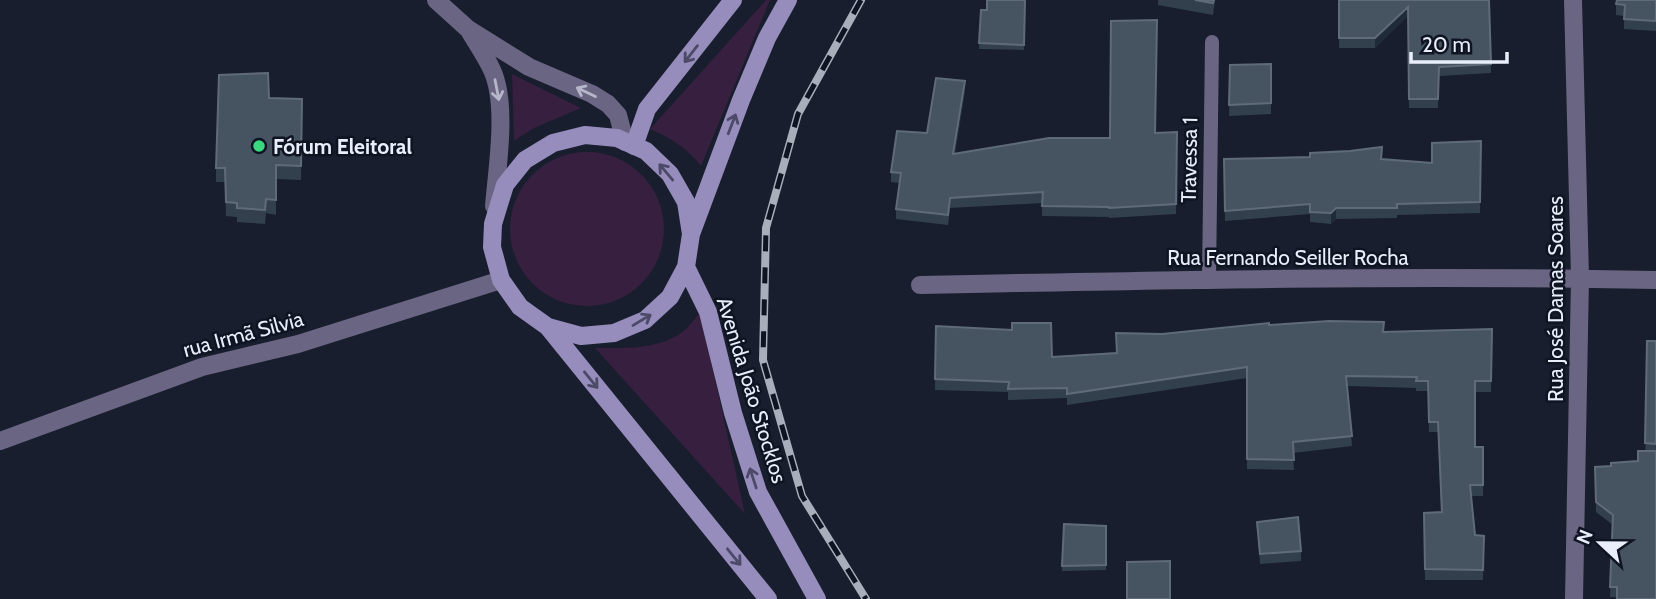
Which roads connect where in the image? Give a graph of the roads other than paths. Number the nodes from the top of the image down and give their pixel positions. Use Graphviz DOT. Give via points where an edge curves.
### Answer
graph roads {
  1 [pos="436,0"];
  2 [pos="733,0"];
  3 [pos="788,0"];
  4 [pos="1573,0"];
  5 [pos="468,29"];
  6 [pos="1212,42"];
  7 [pos="629,144"];
  8 [pos="493,224"];
  9 [pos="691,234"];
  10 [pos="686,267"];
  11 [pos="1580,278"];
  12 [pos="1209,279"];
  13 [pos="501,280"];
  14 [pos="1656,280"];
  15 [pos="920,285"];
  16 [pos="548,327"];
  17 [pos="0,441"];
  18 [pos="768,599"];
  19 [pos="817,599"];
  20 [pos="1574,599"];
  1 -- 5 [label="street"];
  2 -- 7 [label="main road, one-way" via="647,109"];
  9 -- 3 [label="main road, one-way" via="741,100"];
  4 -- 11 [label="street, Rua José Damas Soares"];
  7 -- 5 [label="street, one-way" via="618,115 608,104 529,67"];
  5 -- 8 [label="street, one-way" via="493,71 499,96"];
  6 -- 12 [label="lane, Travessa 1"];
  7 -- 8 [label="main road" via="617,138 584,135 553,143 526,160 505,185"];
  9 -- 7 [label="main road, one-way" via="686,202 670,174 646,151"];
  8 -- 13 [label="main road" via="492,247"];
  9 -- 10 [label="main road"];
  16 -- 10 [label="main road, one-way" via="581,336 614,333 645,320 670,297"];
  19 -- 10 [label="main road, Avenida João Stocklos, one-way" via="758,492 708,312"];
  11 -- 12 [label="street, Rua Fernando Seiller Rocha"];
  11 -- 14 [label="street, Rua Fernando Seiller Rocha"];
  11 -- 20 [label="street, Rua José Damas Soares"];
  12 -- 15 [label="street, Rua Fernando Seiller Rocha"];
  13 -- 16 [label="main road" via="520,307"];
  13 -- 17 [label="street, rua Irmã Silvia" via="298,344 202,367"];
  16 -- 18 [label="main road, one-way"];
}
